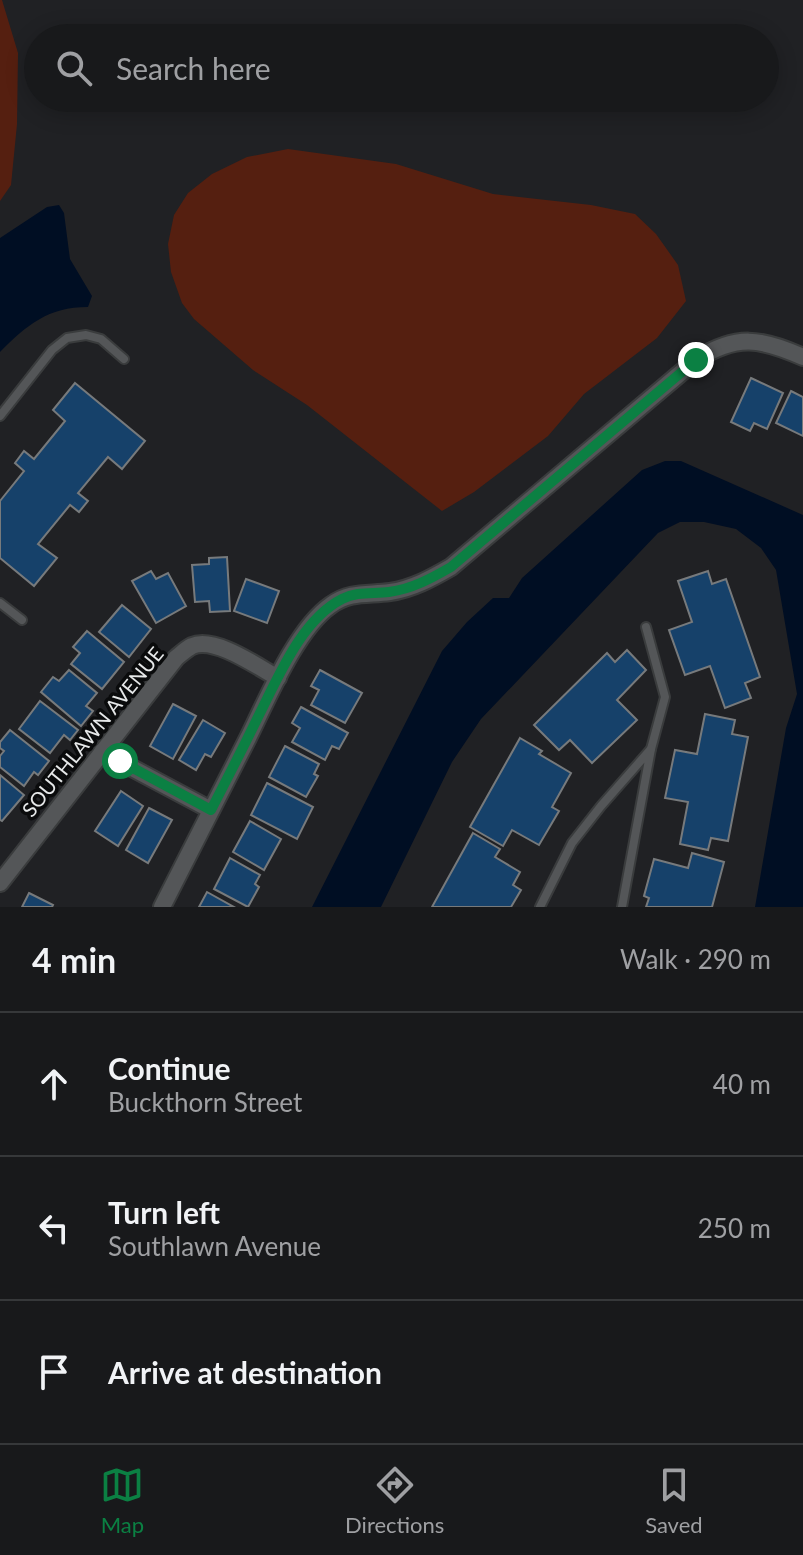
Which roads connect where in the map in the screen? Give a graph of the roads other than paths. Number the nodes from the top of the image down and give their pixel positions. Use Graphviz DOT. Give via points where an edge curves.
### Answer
graph roads {
  1 [pos="803,357"];
  2 [pos="124,359"];
  3 [pos="0,416"];
  4 [pos="0,603"];
  5 [pos="22,620"];
  6 [pos="646,627"];
  7 [pos="278,678"];
  8 [pos="651,749"];
  9 [pos="102,752"];
  10 [pos="211,810"];
  11 [pos="0,883"];
  12 [pos="162,907"];
  13 [pos="540,907"];
  14 [pos="622,907"];
  1 -- 7 [label="street" via="758,341 713,349 451,567 409,588 361,593 329,606 312,622"];
  2 -- 3 [label="lane" via="101,339 67,338"];
  4 -- 5 [label="lane"];
  6 -- 8 [label="lane" via="665,697"];
  7 -- 9 [label="street, SOUTHLAWN AVENUE" via="222,648 192,646 176,658"];
  7 -- 10 [label="street"];
  8 -- 13 [label="lane" via="572,843"];
  8 -- 14 [label="lane"];
  9 -- 10 [label="street"];
  9 -- 11 [label="street, SOUTHLAWN AVENUE"];
  10 -- 12 [label="street"];
}
